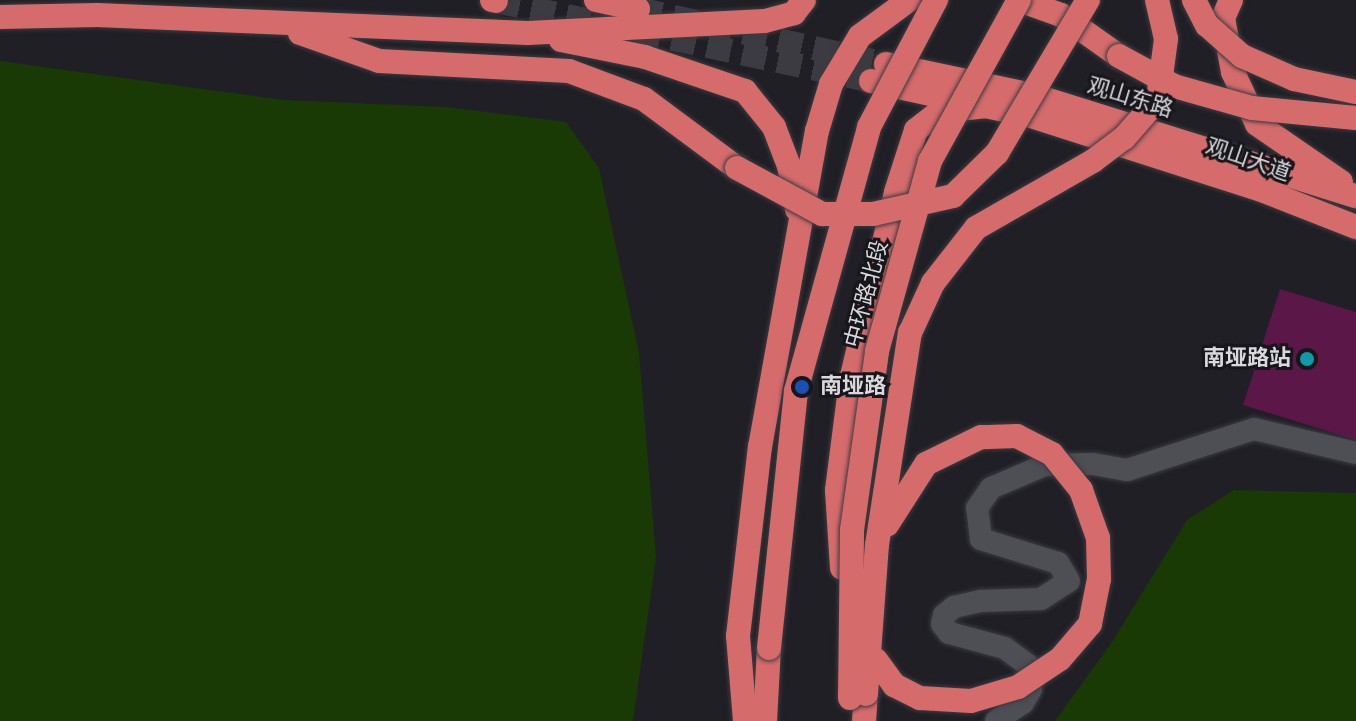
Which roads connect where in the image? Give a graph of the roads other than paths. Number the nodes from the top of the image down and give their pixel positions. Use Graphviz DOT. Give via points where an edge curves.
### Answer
graph roads {
  1 [pos="596,0"];
  2 [pos="804,0"];
  3 [pos="909,0"];
  4 [pos="936,0"];
  5 [pos="1019,0"];
  6 [pos="1088,0"];
  7 [pos="1157,0"];
  8 [pos="1194,0"];
  9 [pos="1231,0"];
  10 [pos="638,9"];
  11 [pos="0,17"];
  12 [pos="276,24"];
  13 [pos="528,33"];
  14 [pos="1356,92"];
  15 [pos="987,106"];
  16 [pos="1031,116"];
  17 [pos="1356,118"];
  18 [pos="1356,194"];
  19 [pos="1356,227"];
  20 [pos="794,253"];
  21 [pos="1356,453"];
  22 [pos="877,545"];
  23 [pos="855,704"];
  24 [pos="745,721"];
  25 [pos="765,721"];
  26 [pos="864,721"];
  27 [pos="996,721"];
  1 -- 10 [label="highway"];
  2 -- 13 [label="highway" via="794,13 765,21"];
  3 -- 20 [label="highway" via="860,36 831,84"];
  4 -- 25 [label="highway, 中环路北段, bridge" via="869,127 796,391"];
  5 -- 17 [label="highway, bridge" via="1061,15 1174,86 1252,108"];
  5 -- 23 [label="highway, 中环路北段, bridge" via="930,161 877,351 852,530"];
  6 -- 12 [label="highway, bridge" via="997,153 953,196 873,214 822,214 737,168 644,99 569,71 379,61"];
  7 -- 22 [label="highway, bridge" via="1166,39 1158,99 1124,138 1093,161 976,228 933,283 910,333"];
  8 -- 14 [label="highway, bridge" via="1207,25 1242,56 1294,79"];
  9 -- 18 [label="highway" via="1223,18 1233,72 1257,124"];
  11 -- 12 [label="highway" via="97,15"];
  12 -- 13 [label="highway"];
  13 -- 20 [label="highway" via="645,57 745,91 764,108 789,166 797,207"];
  15 -- 16 [label="highway, 观山东路"];
  15 -- 18 [label="highway, 观山东路" via="878,73 1036,96"];
  15 -- 22 [label="highway, bridge" via="940,111 916,130 851,380 837,490 843,582 876,660 894,685 920,698 971,701 1018,687 1060,659 1090,624 1099,579 1098,538 1081,490 1052,454 1017,436 981,437 926,464"];
  16 -- 19 [label="highway, 观山大道" via="1264,191"];
  20 -- 24 [label="highway" via="760,447 738,636"];
  21 -- 27 [label="street" via="1254,429 1127,470 1045,465 991,488 977,508 981,539 1058,563 1069,581 1041,599 981,601 944,615 942,624 949,633 1005,648 1028,665 1031,689 1023,703"];
  22 -- 23 [label="highway, bridge"];
  23 -- 26 [label="highway"];
}
